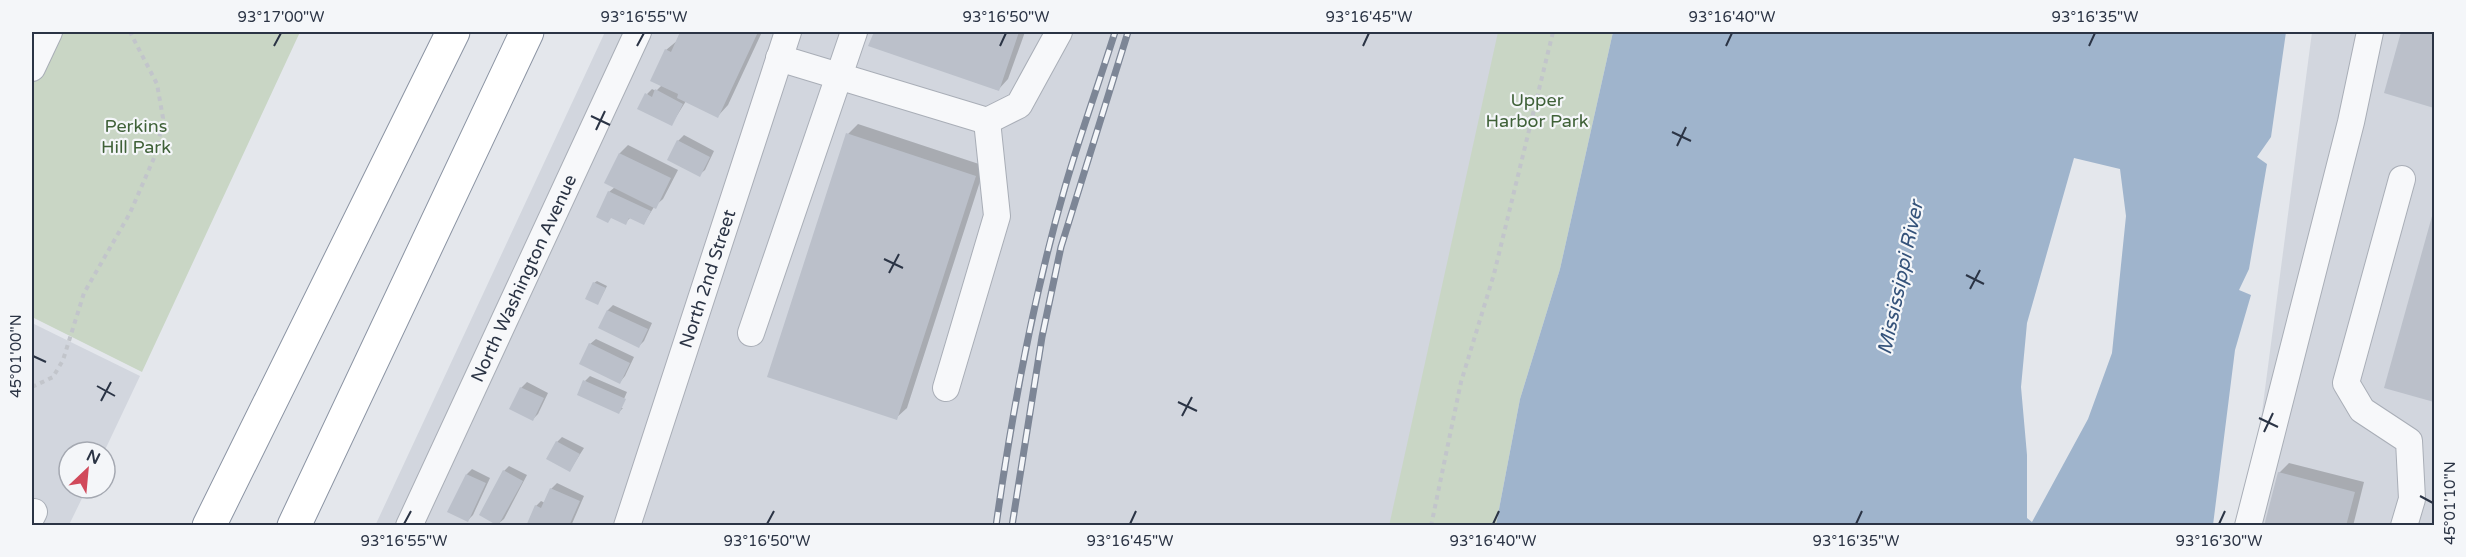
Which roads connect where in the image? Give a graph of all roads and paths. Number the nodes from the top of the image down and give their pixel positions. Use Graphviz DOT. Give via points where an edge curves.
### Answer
graph roads {
  1 [pos="49,32"];
  2 [pos="130,32"];
  3 [pos="453,32"];
  4 [pos="527,32"];
  5 [pos="638,32"];
  6 [pos="788,32"];
  7 [pos="854,32"];
  8 [pos="1059,32"];
  9 [pos="1553,32"];
  10 [pos="2370,32"];
  11 [pos="779,58"];
  12 [pos="32,68"];
  13 [pos="839,76"];
  14 [pos="987,121"];
  15 [pos="2402,179"];
  16 [pos="751,333"];
  17 [pos="32,387"];
  18 [pos="946,388"];
  19 [pos="209,525"];
  20 [pos="294,525"];
  21 [pos="409,525"];
  22 [pos="627,525"];
  23 [pos="1431,525"];
  24 [pos="2248,525"];
  25 [pos="2404,525"];
  1 -- 12 [label="street"];
  2 -- 17 [label="path" via="157,84 163,118 158,151 130,213 84,293 63,360 53,377"];
  3 -- 19 [label="highway"];
  4 -- 20 [label="highway"];
  5 -- 21 [label="street, North Washington Avenue"];
  6 -- 11 [label="street, North 2nd Street"];
  7 -- 13 [label="street"];
  8 -- 14 [label="street" via="1019,105"];
  9 -- 23 [label="path" via="1494,273 1461,382"];
  10 -- 24 [label="street" via="2351,122"];
  11 -- 13 [label="street"];
  11 -- 22 [label="street, North 2nd Street"];
  13 -- 14 [label="street"];
  13 -- 16 [label="street"];
  14 -- 18 [label="street" via="997,216"];
  15 -- 25 [label="street" via="2346,383 2362,410 2409,441 2412,499"];
}
